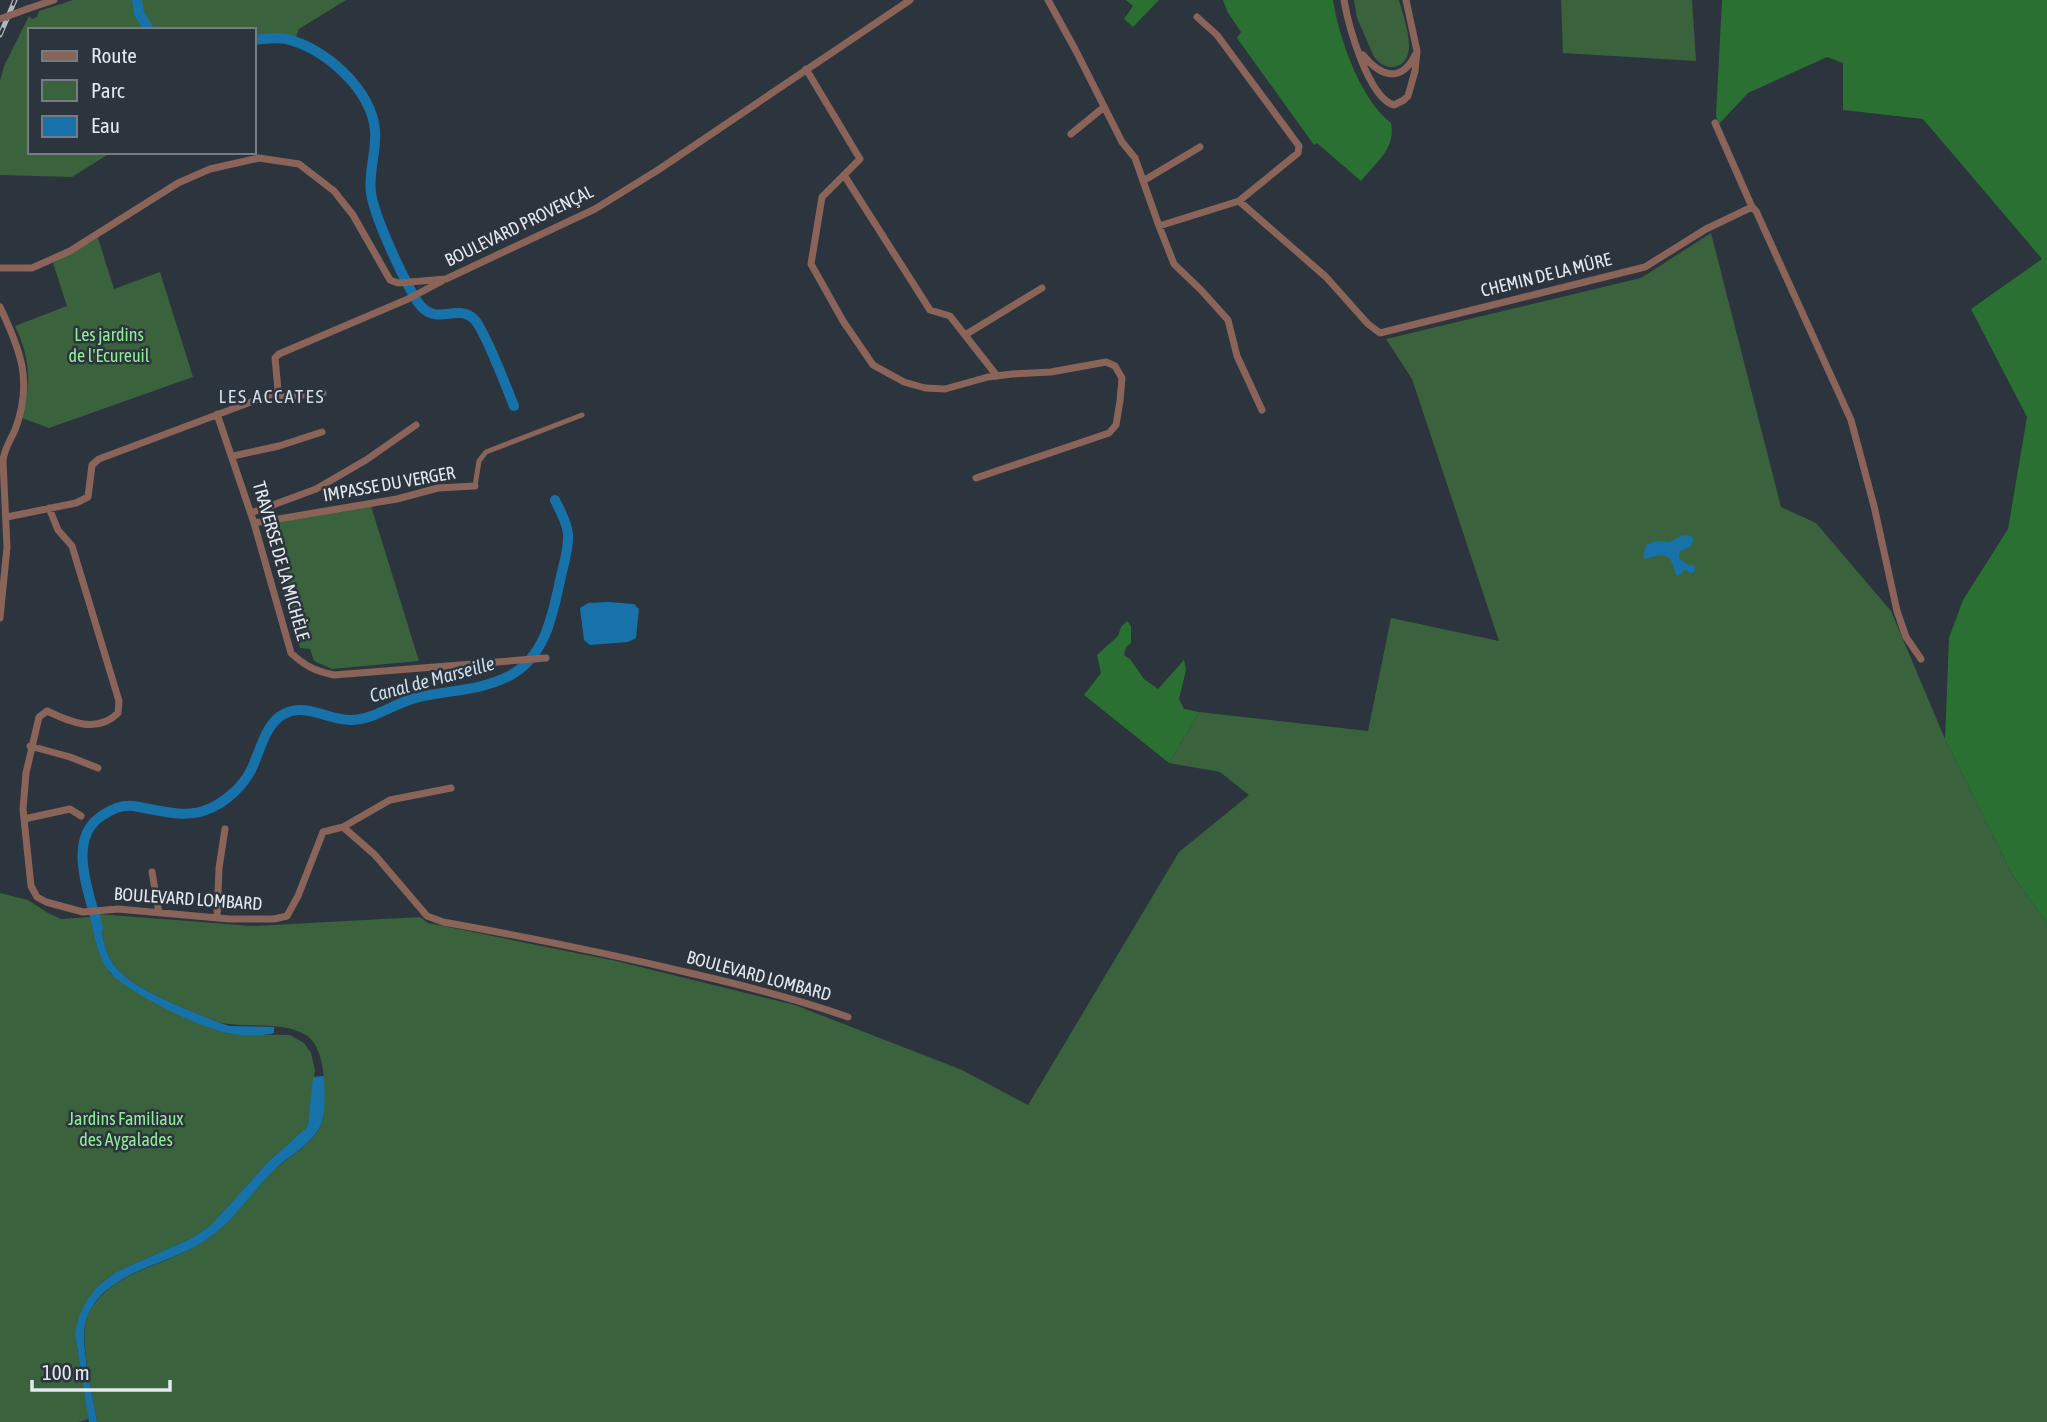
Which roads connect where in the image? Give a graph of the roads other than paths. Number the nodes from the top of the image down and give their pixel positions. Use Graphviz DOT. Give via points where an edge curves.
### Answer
graph roads {
  1 [pos="54,0"];
  2 [pos="910,0"];
  3 [pos="1048,0"];
  4 [pos="1344,0"];
  5 [pos="1406,0"];
  6 [pos="1198,17"];
  7 [pos="0,19"];
  8 [pos="1357,48"];
  9 [pos="1417,51"];
  10 [pos="806,69"];
  11 [pos="1104,107"];
  12 [pos="1715,123"];
  13 [pos="1071,134"];
  14 [pos="1200,146"];
  15 [pos="844,175"];
  16 [pos="1143,181"];
  17 [pos="1239,201"];
  18 [pos="1752,207"];
  19 [pos="1159,226"];
  20 [pos="0,268"];
  21 [pos="446,279"];
  22 [pos="1042,288"];
  23 [pos="0,307"];
  24 [pos="965,335"];
  25 [pos="997,376"];
  26 [pos="275,393"];
  27 [pos="323,393"];
  28 [pos="1262,410"];
  29 [pos="217,414"];
  30 [pos="582,415"];
  31 [pos="416,425"];
  32 [pos="322,432"];
  33 [pos="233,456"];
  34 [pos="976,478"];
  35 [pos="475,486"];
  36 [pos="50,508"];
  37 [pos="251,513"];
  38 [pos="7,517"];
  39 [pos="254,523"];
  40 [pos="0,618"];
  41 [pos="546,658"];
  42 [pos="1921,659"];
  43 [pos="30,747"];
  44 [pos="98,768"];
  45 [pos="451,788"];
  46 [pos="81,816"];
  47 [pos="24,819"];
  48 [pos="343,827"];
  49 [pos="225,829"];
  50 [pos="152,872"];
  51 [pos="159,913"];
  52 [pos="216,918"];
  53 [pos="848,1017"];
  1 -- 7 [label="street, bridge"];
  2 -- 10 [label="street, BOULEVARD PROVENÇAL"];
  3 -- 11 [label="street"];
  4 -- 8 [label="street"];
  5 -- 9 [label="street"];
  6 -- 17 [label="street" via="1217,35 1299,146 1298,153"];
  8 -- 9 [label="street" via="1371,65 1388,74 1402,71"];
  8 -- 9 [label="street" via="1383,98 1394,104 1404,100"];
  10 -- 15 [label="street" via="860,159"];
  10 -- 21 [label="street, BOULEVARD PROVENÇAL" via="595,209"];
  11 -- 13 [label="street"];
  11 -- 16 [label="street" via="1135,158"];
  12 -- 18 [label="street"];
  14 -- 16 [label="street"];
  15 -- 24 [label="street" via="930,310 950,316"];
  15 -- 25 [label="street" via="822,197 811,264 873,365 925,388"];
  16 -- 19 [label="street"];
  17 -- 18 [label="street, CHEMIN DE LA MÛRE" via="1326,277 1380,333 1645,267"];
  17 -- 19 [label="street"];
  18 -- 42 [label="street" via="1851,420 1897,611"];
  19 -- 28 [label="street" via="1174,264 1228,320 1237,356"];
  20 -- 21 [label="street, BOULEVARD PROVENÇAL" via="32,268 70,251 178,183 210,169 259,158 299,164 334,191 390,280"];
  21 -- 26 [label="street" via="279,354 275,358"];
  22 -- 24 [label="street"];
  23 -- 38 [label="street" via="19,351 25,380 14,431 4,450"];
  24 -- 25 [label="street"];
  25 -- 34 [label="street" via="1106,362 1115,366 1122,378 1116,425 1109,433"];
  26 -- 27 [label="street" via="281,397"];
  26 -- 29 [label="street"];
  29 -- 33 [label="street, TRAVERSE DE LA MICHÈLE"];
  29 -- 36 [label="street" via="99,459 92,465 88,498"];
  30 -- 35 [label="street, IMPASSE DU VERGER" via="486,452 479,461"];
  31 -- 37 [label="street" via="316,489"];
  32 -- 33 [label="street"];
  33 -- 37 [label="street, TRAVERSE DE LA MICHÈLE"];
  35 -- 39 [label="street, IMPASSE DU VERGER" via="438,488"];
  36 -- 38 [label="street"];
  36 -- 43 [label="street, BOULEVARD LOMBARD" via="58,530 72,546 119,702 118,713 109,722 88,725 47,710 39,717"];
  37 -- 39 [label="street, TRAVERSE DE LA MICHÈLE"];
  38 -- 40 [label="street"];
  39 -- 41 [label="street, TRAVERSE DE LA MICHÈLE" via="291,653 316,671 370,673"];
  43 -- 44 [label="street"];
  43 -- 47 [label="street, BOULEVARD LOMBARD"];
  45 -- 48 [label="street" via="390,800"];
  46 -- 47 [label="street" via="70,809"];
  47 -- 51 [label="street, BOULEVARD LOMBARD" via="37,897 83,912"];
  48 -- 52 [label="street, BOULEVARD LOMBARD" via="323,832 287,916"];
  48 -- 53 [label="street, BOULEVARD LOMBARD" via="375,855 427,916 654,964 801,1000"];
  49 -- 52 [label="street"];
  50 -- 51 [label="street"];
  51 -- 52 [label="street, BOULEVARD LOMBARD"];
}
